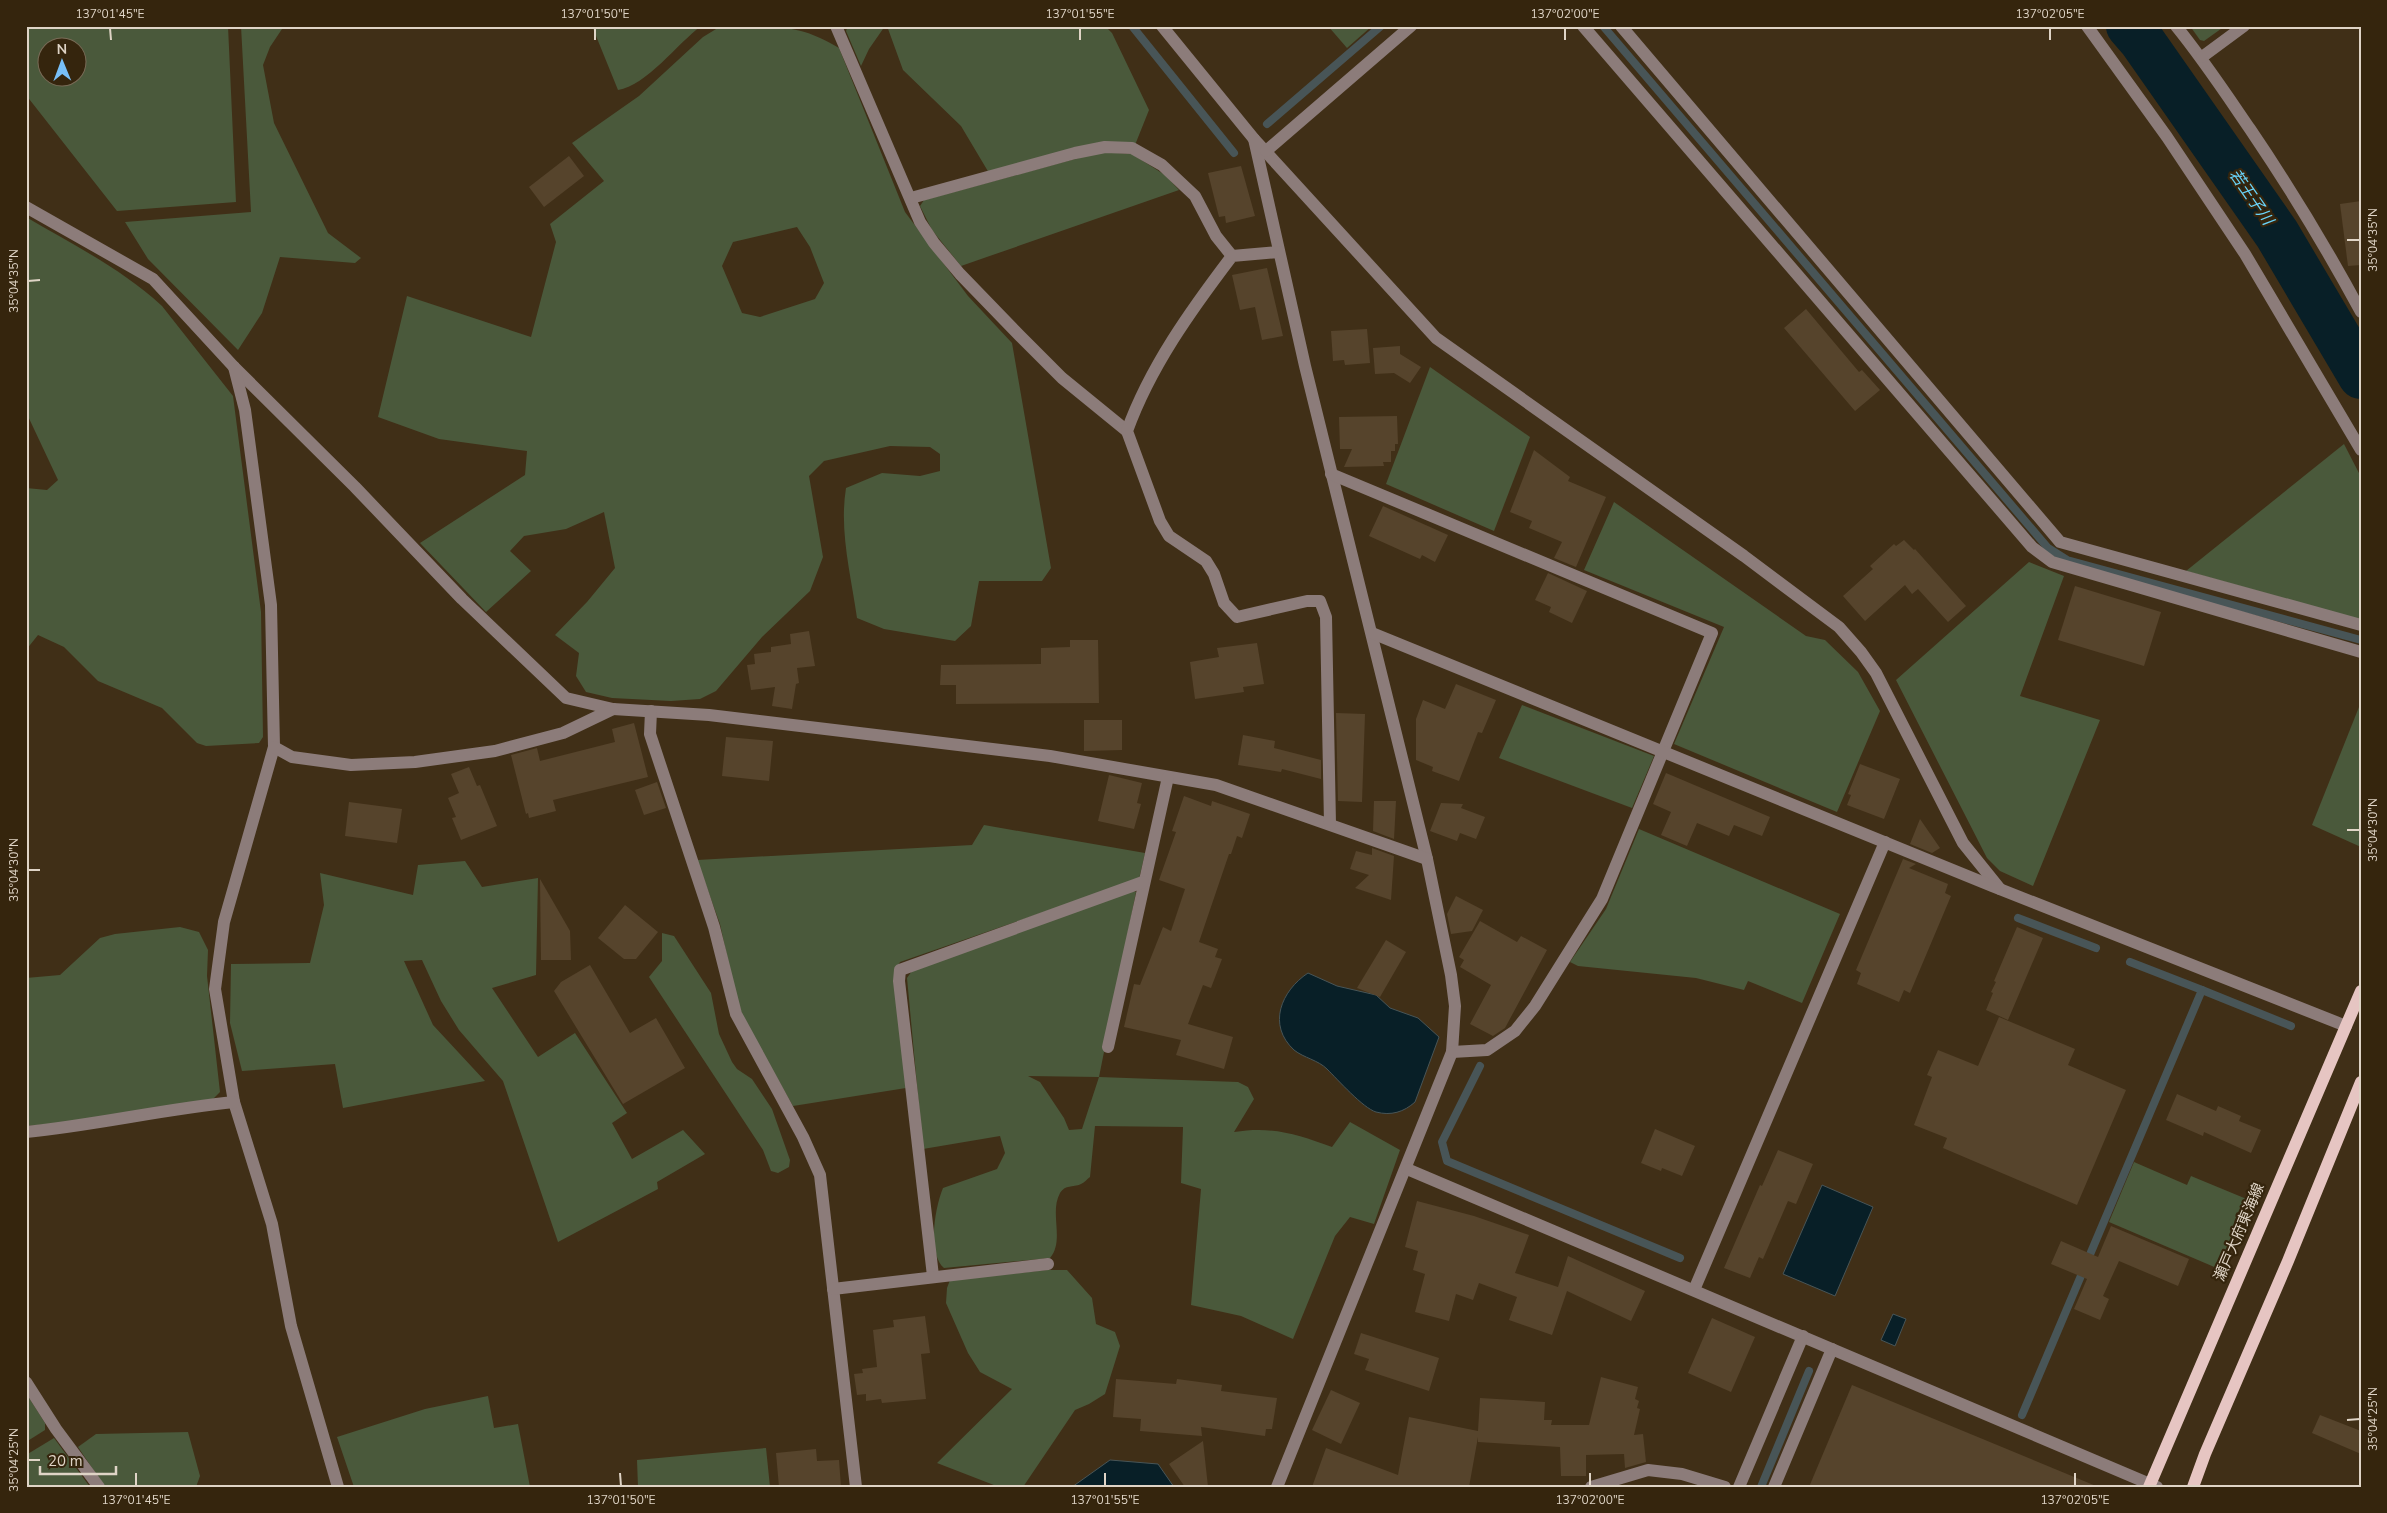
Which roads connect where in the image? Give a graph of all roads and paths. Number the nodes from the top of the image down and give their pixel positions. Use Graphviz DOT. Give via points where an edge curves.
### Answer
graph roads {
  1 [pos="836,26"];
  2 [pos="1162,26"];
  3 [pos="1411,26"];
  4 [pos="1583,26"];
  5 [pos="1621,26"];
  6 [pos="2088,26"];
  7 [pos="2176,26"];
  8 [pos="2244,26"];
  9 [pos="2202,58"];
  10 [pos="1254,139"];
  11 [pos="1266,151"];
  12 [pos="911,198"];
  13 [pos="26,207"];
  14 [pos="1279,252"];
  15 [pos="1232,256"];
  16 [pos="2361,312"];
  17 [pos="234,367"];
  18 [pos="1127,431"];
  19 [pos="2361,450"];
  20 [pos="1331,474"];
  21 [pos="2361,624"];
  22 [pos="1372,633"];
  23 [pos="2361,652"];
  24 [pos="613,709"];
  25 [pos="651,711"];
  26 [pos="274,747"];
  27 [pos="1662,752"];
  28 [pos="1168,777"];
  29 [pos="1330,824"];
  30 [pos="1885,842"];
  31 [pos="1427,859"];
  32 [pos="1143,882"];
  33 [pos="2000,889"];
  34 [pos="2361,991"];
  35 [pos="2346,1026"];
  36 [pos="1108,1047"];
  37 [pos="1452,1052"];
  38 [pos="2361,1082"];
  39 [pos="234,1102"];
  40 [pos="26,1132"];
  41 [pos="1407,1168"];
  42 [pos="1048,1264"];
  43 [pos="933,1276"];
  44 [pos="833,1289"];
  45 [pos="1694,1290"];
  46 [pos="1803,1336"];
  47 [pos="1832,1349"];
  48 [pos="26,1382"];
  49 [pos="1614,1483"];
  50 [pos="2152,1486"];
  51 [pos="99,1487"];
  52 [pos="338,1487"];
  53 [pos="856,1487"];
  54 [pos="1277,1487"];
  55 [pos="1591,1487"];
  56 [pos="1725,1487"];
  57 [pos="1739,1487"];
  58 [pos="1774,1487"];
  59 [pos="2193,1487"];
  1 -- 12 [label="street"];
  2 -- 10 [label="street"];
  3 -- 11 [label="street"];
  4 -- 23 [label="street" via="2032,547 2052,562"];
  5 -- 21 [label="street" via="2060,542"];
  6 -- 19 [label="street" via="2245,254"];
  7 -- 9 [label="street"];
  8 -- 9 [label="street"];
  9 -- 16 [label="street" via="2332,258"];
  10 -- 11 [label="street"];
  10 -- 14 [label="street"];
  11 -- 33 [label="street" via="1436,338 1839,627 1876,673 1963,843"];
  12 -- 15 [label="street" via="1075,153 1105,147 1132,148 1162,165 1195,196 1216,236"];
  12 -- 18 [label="street" via="925,229 960,274 1062,378"];
  13 -- 17 [label="street" via="153,279"];
  14 -- 15 [label="street"];
  14 -- 20 [label="street"];
  15 -- 18 [label="street" via="1162,356 1138,400"];
  17 -- 24 [label="street" via="462,599 566,698"];
  17 -- 26 [label="street" via="245,410 271,605"];
  18 -- 29 [label="street" via="1169,536 1206,561 1224,603 1237,616 1320,601 1326,617"];
  20 -- 22 [label="street"];
  20 -- 27 [label="street" via="1712,633"];
  22 -- 27 [label="street"];
  22 -- 31 [label="street"];
  24 -- 25 [label="street"];
  24 -- 26 [label="street" via="563,733 494,751 416,762 351,765 292,757"];
  25 -- 28 [label="street" via="709,715 1050,756"];
  25 -- 44 [label="street" via="650,734 714,927 736,1014 781,1094 820,1174"];
  26 -- 39 [label="street" via="224,922 214,989"];
  27 -- 30 [label="street"];
  27 -- 37 [label="street" via="1602,899 1535,1006 1515,1031 1486,1050"];
  28 -- 29 [label="street" via="1216,785"];
  28 -- 32 [label="street"];
  29 -- 31 [label="street"];
  30 -- 33 [label="street"];
  30 -- 45 [label="street"];
  31 -- 37 [label="street" via="1455,1006"];
  32 -- 36 [label="street"];
  32 -- 43 [label="street" via="900,970"];
  33 -- 35 [label="street"];
  34 -- 35 [label="main road, 瀬戸大府東海線"];
  35 -- 50 [label="main road, 瀬戸大府東海線"];
  37 -- 41 [label="street"];
  38 -- 59 [label="main road"];
  39 -- 40 [label="street"];
  39 -- 52 [label="street" via="272,1224 291,1326"];
  41 -- 45 [label="street"];
  41 -- 54 [label="street"];
  42 -- 43 [label="street"];
  43 -- 44 [label="street"];
  44 -- 53 [label="street"];
  45 -- 46 [label="street"];
  46 -- 47 [label="street"];
  46 -- 57 [label="street"];
  47 -- 50 [label="street"];
  47 -- 58 [label="street"];
  48 -- 51 [label="street"];
  49 -- 55 [label="street"];
  49 -- 56 [label="street" via="1648,1470 1682,1474"];
}
